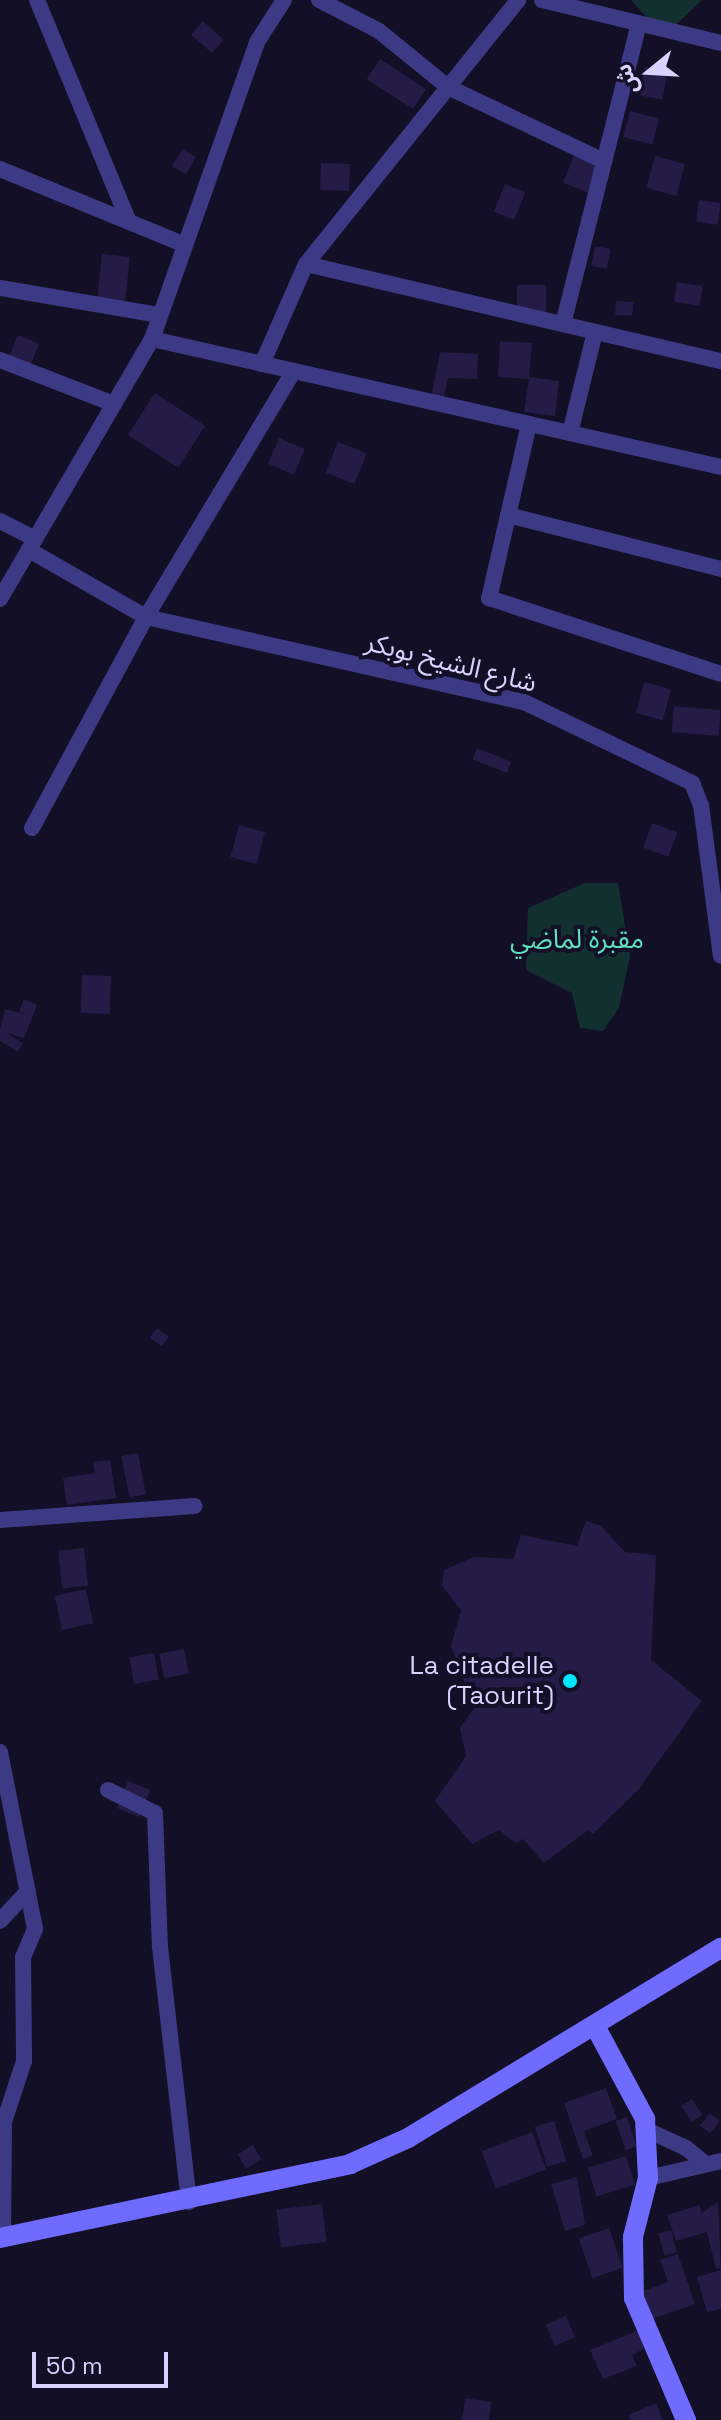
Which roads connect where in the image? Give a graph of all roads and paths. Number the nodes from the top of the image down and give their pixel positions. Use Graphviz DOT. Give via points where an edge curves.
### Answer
graph roads {
  1 [pos="37,0"];
  2 [pos="284,0"];
  3 [pos="319,0"];
  4 [pos="518,0"];
  5 [pos="542,0"];
  6 [pos="639,23"];
  7 [pos="721,43"];
  8 [pos="448,87"];
  9 [pos="604,161"];
  10 [pos="0,169"];
  11 [pos="129,222"];
  12 [pos="185,245"];
  13 [pos="306,264"];
  14 [pos="0,288"];
  15 [pos="160,315"];
  16 [pos="563,324"];
  17 [pos="595,332"];
  18 [pos="152,339"];
  19 [pos="0,360"];
  20 [pos="721,361"];
  21 [pos="262,364"];
  22 [pos="294,371"];
  23 [pos="114,404"];
  24 [pos="529,424"];
  25 [pos="570,433"];
  26 [pos="721,467"];
  27 [pos="508,515"];
  28 [pos="0,521"];
  29 [pos="32,544"];
  30 [pos="721,569"];
  31 [pos="0,599"];
  32 [pos="146,617"];
  33 [pos="721,674"];
  34 [pos="32,828"];
  35 [pos="720,952"];
  36 [pos="194,1506"];
  37 [pos="0,1520"];
  38 [pos="1,1764"];
  39 [pos="108,1790"];
  40 [pos="28,1891"];
  41 [pos="0,1921"];
  42 [pos="721,1948"];
  43 [pos="595,2026"];
  44 [pos="647,2130"];
  45 [pos="721,2161"];
  46 [pos="703,2162"];
  47 [pos="648,2178"];
  48 [pos="189,2202"];
  49 [pos="1,2238"];
  50 [pos="686,2420"];
  1 -- 11 [label="street"];
  2 -- 12 [label="street" via="257,42"];
  3 -- 8 [label="street" via="379,31"];
  4 -- 8 [label="street"];
  5 -- 6 [label="street"];
  6 -- 7 [label="street"];
  6 -- 9 [label="street"];
  8 -- 9 [label="street"];
  8 -- 13 [label="street"];
  9 -- 16 [label="street"];
  10 -- 11 [label="street"];
  11 -- 12 [label="street"];
  12 -- 15 [label="street"];
  13 -- 16 [label="street"];
  13 -- 21 [label="street"];
  14 -- 15 [label="street"];
  15 -- 18 [label="street"];
  16 -- 17 [label="street"];
  17 -- 20 [label="street"];
  17 -- 25 [label="street"];
  18 -- 21 [label="street"];
  18 -- 23 [label="street"];
  19 -- 23 [label="street"];
  21 -- 22 [label="street"];
  22 -- 24 [label="street"];
  22 -- 32 [label="street"];
  23 -- 29 [label="street"];
  24 -- 25 [label="street"];
  24 -- 27 [label="street"];
  25 -- 26 [label="street"];
  27 -- 30 [label="street"];
  27 -- 33 [label="street" via="489,598"];
  28 -- 29 [label="street, شارع الشيخ بوبكر"];
  29 -- 31 [label="street"];
  29 -- 32 [label="street, شارع الشيخ بوبكر"];
  32 -- 34 [label="street"];
  32 -- 35 [label="street, شارع الشيخ بوبكر" via="524,702 692,783 701,805"];
  36 -- 37 [label="street"];
  38 -- 40 [label="street"];
  39 -- 48 [label="street" via="155,1813 160,1947"];
  40 -- 41 [label="street"];
  40 -- 49 [label="street" via="35,1929 23,1957 24,2061 4,2122"];
  42 -- 43 [label="street"];
  43 -- 44 [label="street"];
  43 -- 48 [label="street" via="408,2138 350,2164"];
  44 -- 46 [label="street"];
  44 -- 47 [label="street"];
  45 -- 46 [label="street"];
  46 -- 47 [label="street"];
  47 -- 50 [label="street" via="633,2237 634,2298"];
  48 -- 49 [label="street"];
}
